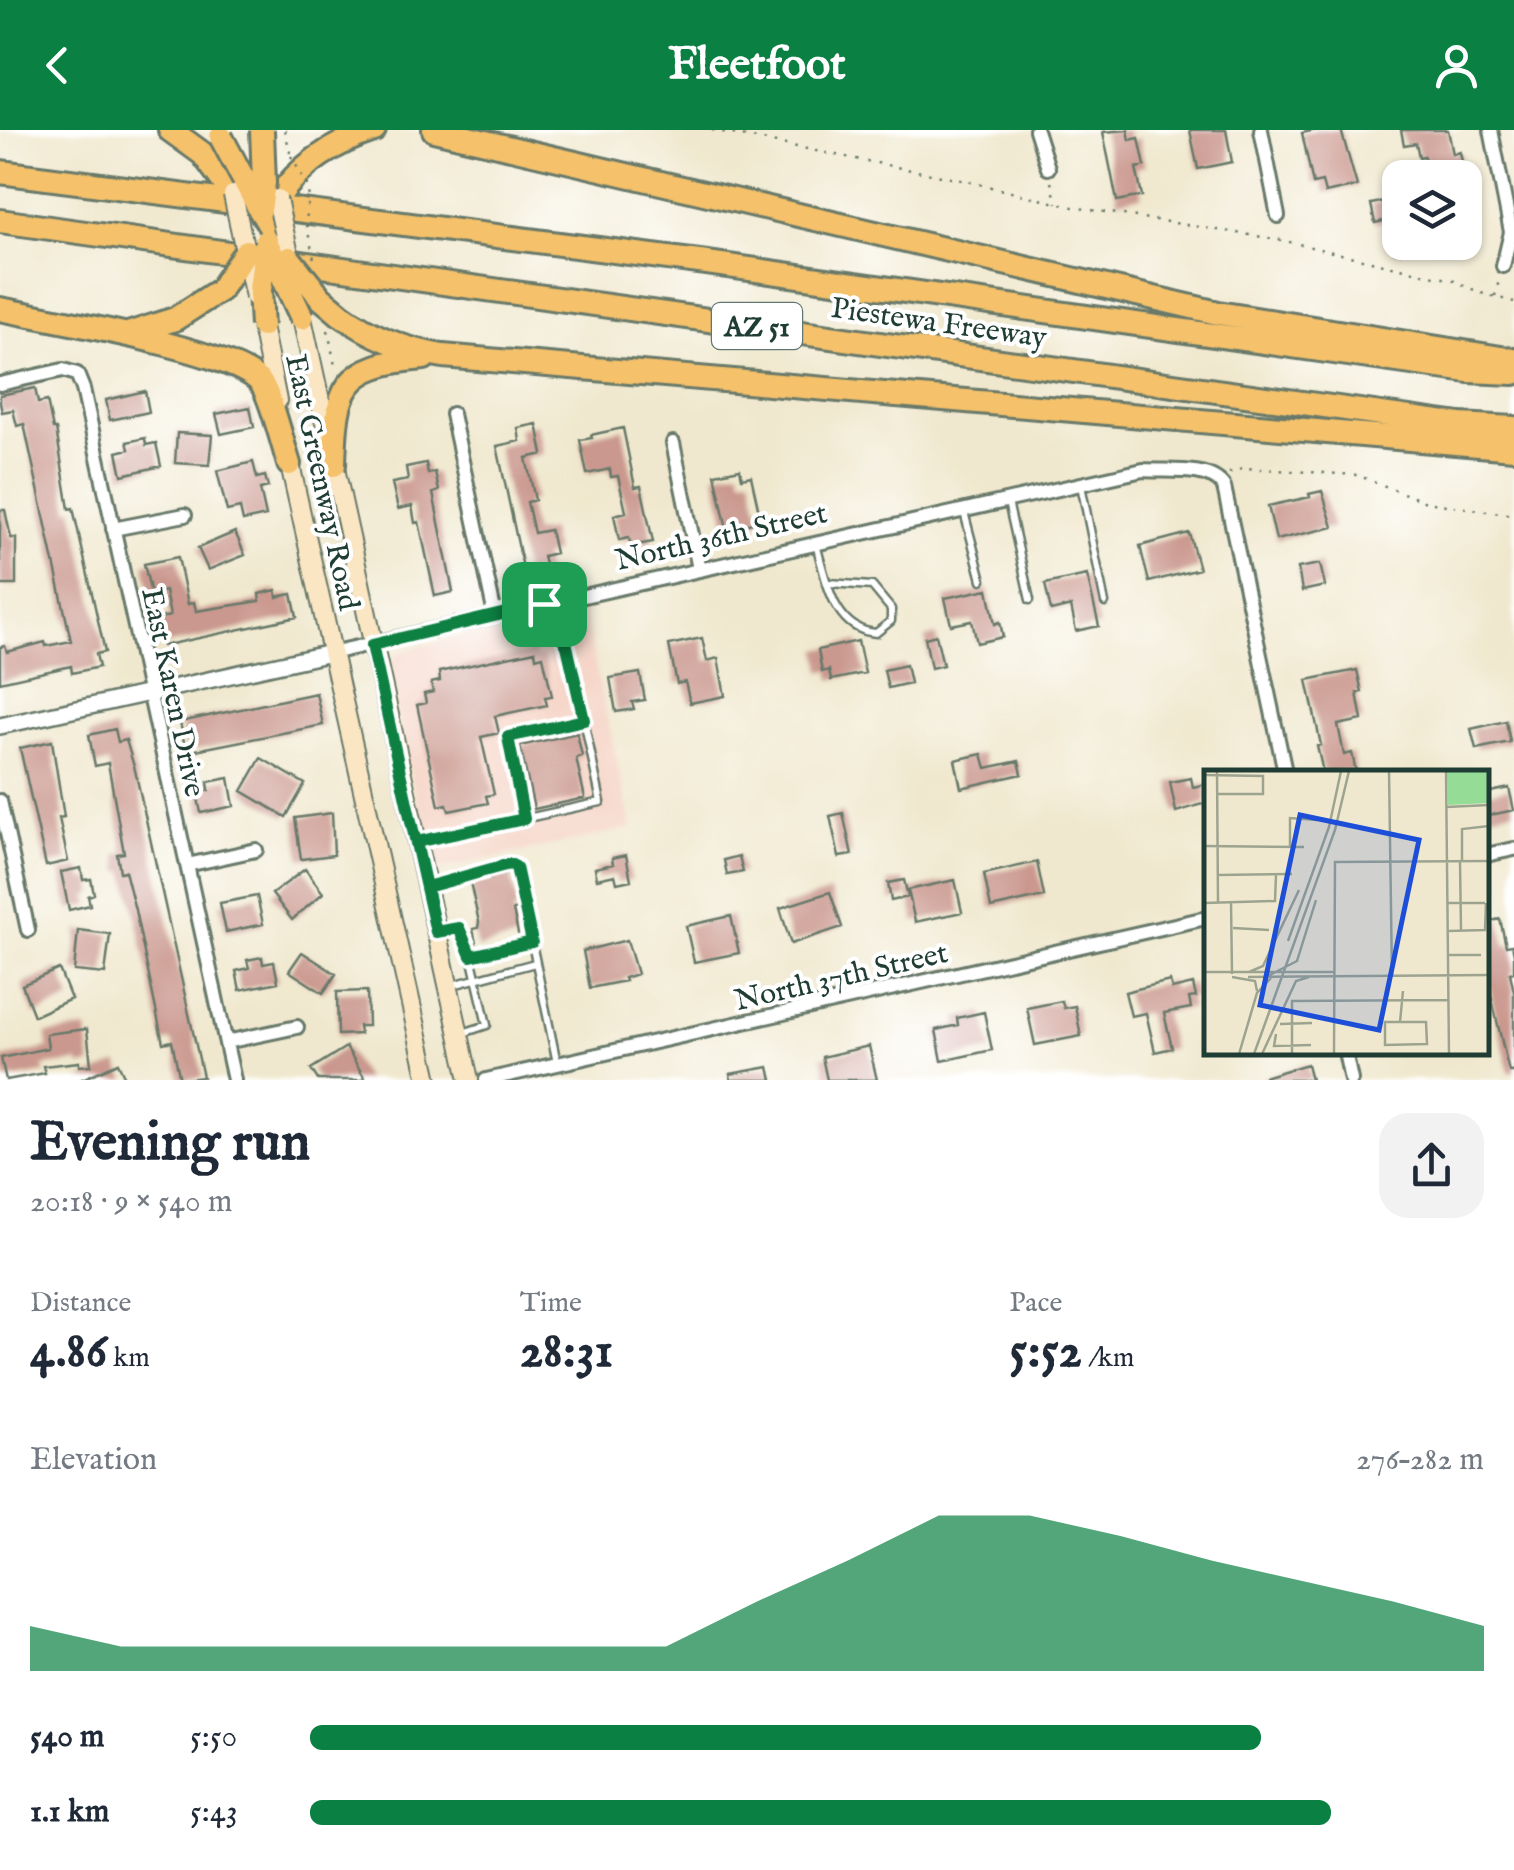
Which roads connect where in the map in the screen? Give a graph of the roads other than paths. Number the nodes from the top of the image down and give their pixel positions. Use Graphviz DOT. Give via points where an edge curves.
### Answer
graph roads {
  1 [pos="170,130"];
  2 [pos="262,130"];
  3 [pos="374,130"];
  4 [pos="434,130"];
  5 [pos="1036,130"];
  6 [pos="1261,130"];
  7 [pos="1491,130"];
  8 [pos="220,134"];
  9 [pos="1048,168"];
  10 [pos="0,172"];
  11 [pos="234,195"];
  12 [pos="1278,216"];
  13 [pos="0,221"];
  14 [pos="262,226"];
  15 [pos="290,258"];
  16 [pos="1502,266"];
  17 [pos="0,308"];
  18 [pos="302,318"];
  19 [pos="262,326"];
  20 [pos="130,333"];
  21 [pos="444,356"];
  22 [pos="1514,360"];
  23 [pos="1514,374"];
  24 [pos="0,384"];
  25 [pos="452,414"];
  26 [pos="1514,428"];
  27 [pos="673,444"];
  28 [pos="1514,448"];
  29 [pos="289,464"];
  30 [pos="334,465"];
  31 [pos="1081,484"];
  32 [pos="1008,500"];
  33 [pos="963,510"];
  34 [pos="185,514"];
  35 [pos="113,529"];
  36 [pos="816,543"];
  37 [pos="700,569"];
  38 [pos="982,580"];
  39 [pos="829,583"];
  40 [pos="1030,600"];
  41 [pos="1105,603"];
  42 [pos="544,604"];
  43 [pos="495,616"];
  44 [pos="372,645"];
  45 [pos="332,654"];
  46 [pos="148,693"];
  47 [pos="584,720"];
  48 [pos="0,726"];
  49 [pos="1285,770"];
  50 [pos="0,802"];
  51 [pos="524,819"];
  52 [pos="416,842"];
  53 [pos="1514,849"];
  54 [pos="256,850"];
  55 [pos="1489,854"];
  56 [pos="187,865"];
  57 [pos="426,887"];
  58 [pos="1204,918"];
  59 [pos="28,930"];
  60 [pos="436,932"];
  61 [pos="532,942"];
  62 [pos="471,956"];
  63 [pos="535,964"];
  64 [pos="477,978"];
  65 [pos="448,986"];
  66 [pos="297,1026"];
  67 [pos="458,1035"];
  68 [pos="226,1042"];
  69 [pos="1346,1055"];
  70 [pos="557,1065"];
  71 [pos="234,1080"];
  72 [pos="428,1080"];
  73 [pos="469,1080"];
  74 [pos="486,1080"];
  75 [pos="1351,1080"];
  1 -- 11 [label="highway" via="197,149"];
  2 -- 14 [label="highway, bridge"];
  3 -- 14 [label="highway" via="295,164"];
  4 -- 22 [label="highway" via="1218,313"];
  5 -- 9 [label="street"];
  6 -- 12 [label="street"];
  7 -- 16 [label="street" via="1511,232"];
  8 -- 11 [label="main road, bridge"];
  8 -- 14 [label="highway, bridge"];
  10 -- 23 [label="highway, Piestewa Freeway / AZ 51"];
  11 -- 14 [label="highway"];
  13 -- 26 [label="highway, Piestewa Freeway / AZ 51"];
  14 -- 15 [label="highway, bridge"];
  14 -- 18 [label="highway, bridge"];
  14 -- 19 [label="highway, bridge"];
  14 -- 20 [label="highway, bridge" via="220,290 174,319"];
  15 -- 18 [label="main road, East Greenway Road, bridge"];
  15 -- 21 [label="highway, bridge" via="333,319 392,344"];
  17 -- 20 [label="highway"];
  18 -- 30 [label="main road, East Greenway Road"];
  19 -- 29 [label="main road, East Greenway Road"];
  20 -- 29 [label="highway" via="239,367 261,383"];
  21 -- 28 [label="highway"];
  21 -- 30 [label="highway" via="362,372 336,411"];
  24 -- 35 [label="street, East Karen Drive" via="62,370 77,374"];
  25 -- 43 [label="street"];
  27 -- 37 [label="street"];
  29 -- 45 [label="main road, East Greenway Road"];
  30 -- 44 [label="main road, East Greenway Road"];
  31 -- 32 [label="street, North 36th Street"];
  31 -- 41 [label="lane"];
  31 -- 49 [label="street, North 36th Street" via="1143,470 1220,480"];
  32 -- 33 [label="street, North 36th Street"];
  32 -- 40 [label="lane"];
  33 -- 36 [label="street, North 36th Street"];
  33 -- 38 [label="lane"];
  34 -- 35 [label="street"];
  35 -- 46 [label="street, East Karen Drive"];
  36 -- 37 [label="street, North 36th Street"];
  36 -- 39 [label="lane"];
  37 -- 42 [label="street, North 36th Street"];
  39 -- 39 [label="lane" via="847,624 876,634 891,621 891,608 872,586"];
  42 -- 43 [label="street, North 36th Street"];
  42 -- 47 [label="lane" via="567,646"];
  43 -- 44 [label="street, North 36th Street"];
  44 -- 45 [label="street, North 36th Street"];
  44 -- 52 [label="main road, East Greenway Road"];
  45 -- 46 [label="street, North 36th Street"];
  45 -- 72 [label="main road, East Greenway Road"];
  46 -- 48 [label="street, North 36th Street"];
  46 -- 56 [label="street, East Karen Drive"];
  47 -- 51 [label="lane" via="600,802"];
  47 -- 51 [label="lane" via="508,737"];
  50 -- 59 [label="street"];
  51 -- 52 [label="lane"];
  52 -- 57 [label="main road, East Greenway Road"];
  53 -- 55 [label="street"];
  54 -- 56 [label="street"];
  56 -- 68 [label="street, East Karen Drive"];
  57 -- 60 [label="main road, East Greenway Road"];
  57 -- 61 [label="lane" via="516,867"];
  58 -- 70 [label="street, North 37th Street"];
  60 -- 62 [label="lane" via="459,928"];
  60 -- 65 [label="main road, East Greenway Road"];
  61 -- 62 [label="lane"];
  61 -- 63 [label="lane"];
  62 -- 64 [label="lane"];
  63 -- 64 [label="lane"];
  63 -- 70 [label="lane"];
  64 -- 65 [label="lane"];
  64 -- 67 [label="lane" via="487,1025"];
  65 -- 67 [label="main road, East Greenway Road"];
  66 -- 68 [label="street"];
  67 -- 73 [label="main road, East Greenway Road"];
  68 -- 71 [label="street, East Karen Drive"];
  69 -- 75 [label="street"];
  70 -- 74 [label="street, North 37th Street"];
}
